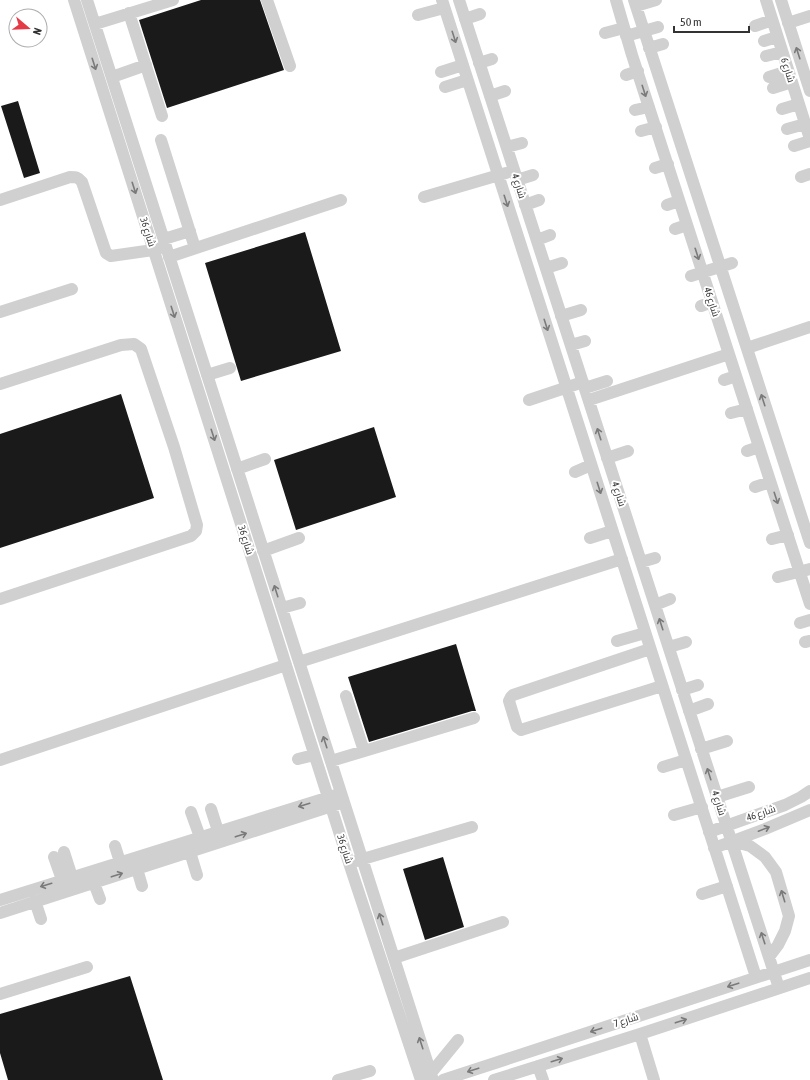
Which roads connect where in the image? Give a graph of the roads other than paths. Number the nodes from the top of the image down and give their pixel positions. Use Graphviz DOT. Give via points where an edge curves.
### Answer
graph roads {
  1 [pos="74,0"];
  2 [pos="87,0"];
  3 [pos="173,0"];
  4 [pos="267,0"];
  5 [pos="459,0"];
  6 [pos="616,0"];
  7 [pos="656,0"];
  8 [pos="766,0"];
  9 [pos="781,0"];
  10 [pos="635,3"];
  11 [pos="443,4"];
  12 [pos="129,13"];
  13 [pos="480,14"];
  14 [pos="418,15"];
  15 [pos="810,16"];
  16 [pos="465,20"];
  17 [pos="772,20"];
  18 [pos="788,23"];
  19 [pos="95,24"];
  20 [pos="755,26"];
  21 [pos="658,27"];
  22 [pos="644,31"];
  23 [pos="625,32"];
  24 [pos="605,33"];
  25 [pos="99,36"];
  26 [pos="778,37"];
  27 [pos="87,40"];
  28 [pos="764,41"];
  29 [pos="663,44"];
  30 [pos="649,48"];
  31 [pos="782,52"];
  32 [pos="766,56"];
  33 [pos="492,59"];
  34 [pos="479,63"];
  35 [pos="146,65"];
  36 [pos="462,65"];
  37 [pos="290,66"];
  38 [pos="807,71"];
  39 [pos="441,72"];
  40 [pos="638,72"];
  41 [pos="626,75"];
  42 [pos="790,76"];
  43 [pos="112,77"];
  44 [pos="467,80"];
  45 [pos="771,82"];
  46 [pos="445,87"];
  47 [pos="505,91"];
  48 [pos="810,91"];
  49 [pos="490,96"];
  50 [pos="799,104"];
  51 [pos="649,107"];
  52 [pos="782,109"];
  53 [pos="635,110"];
  54 [pos="162,116"];
  55 [pos="805,124"];
  56 [pos="656,128"];
  57 [pos="788,129"];
  58 [pos="641,131"];
  59 [pos="161,140"];
  60 [pos="810,140"];
  61 [pos="522,143"];
  62 [pos="794,146"];
  63 [pos="507,147"];
  64 [pos="692,167"];
  65 [pos="655,168"];
  66 [pos="669,168"];
  67 [pos="498,175"];
  68 [pos="516,175"];
  69 [pos="533,175"];
  70 [pos="424,197"];
  71 [pos="0,200"];
  72 [pos="340,200"];
  73 [pos="539,200"];
  74 [pos="680,201"];
  75 [pos="525,205"];
  76 [pos="668,205"];
  77 [pos="190,231"];
  78 [pos="550,235"];
  79 [pos="537,240"];
  80 [pos="166,247"];
  81 [pos="195,248"];
  82 [pos="153,250"];
  83 [pos="562,263"];
  84 [pos="726,265"];
  85 [pos="548,274"];
  86 [pos="697,274"];
  87 [pos="533,284"];
  88 [pos="72,289"];
  89 [pos="581,310"];
  90 [pos="0,312"];
  91 [pos="561,316"];
  92 [pos="810,327"];
  93 [pos="585,341"];
  94 [pos="571,345"];
  95 [pos="723,348"];
  96 [pos="747,348"];
  97 [pos="230,368"];
  98 [pos="207,375"];
  99 [pos="736,376"];
  100 [pos="724,380"];
  101 [pos="607,381"];
  102 [pos="0,384"];
  103 [pos="584,385"];
  104 [pos="566,387"];
  105 [pos="529,400"];
  106 [pos="589,400"];
  107 [pos="747,409"];
  108 [pos="731,413"];
  109 [pos="770,419"];
  110 [pos="752,425"];
  111 [pos="628,451"];
  112 [pos="607,458"];
  113 [pos="265,459"];
  114 [pos="591,465"];
  115 [pos="237,469"];
  116 [pos="575,472"];
  117 [pos="770,482"];
  118 [pos="756,487"];
  119 [pos="625,514"];
  120 [pos="611,525"];
  121 [pos="808,530"];
  122 [pos="788,535"];
  123 [pos="299,538"];
  124 [pos="590,538"];
  125 [pos="772,539"];
  126 [pos="810,543"];
  127 [pos="263,550"];
  128 [pos="655,558"];
  129 [pos="622,559"];
  130 [pos="641,562"];
  131 [pos="805,570"];
  132 [pos="778,577"];
  133 [pos="0,599"];
  134 [pos="670,599"];
  135 [pos="300,603"];
  136 [pos="810,604"];
  137 [pos="655,605"];
  138 [pos="282,608"];
  139 [pos="645,633"];
  140 [pos="617,641"];
  141 [pos="686,642"];
  142 [pos="668,647"];
  143 [pos="650,649"];
  144 [pos="299,662"];
  145 [pos="286,665"];
  146 [pos="698,685"];
  147 [pos="662,686"];
  148 [pos="682,690"];
  149 [pos="346,696"];
  150 [pos="708,704"];
  151 [pos="689,711"];
  152 [pos="474,718"];
  153 [pos="727,741"];
  154 [pos="701,749"];
  155 [pos="364,751"];
  156 [pos="314,755"];
  157 [pos="298,759"];
  158 [pos="0,760"];
  159 [pos="686,760"];
  160 [pos="331,761"];
  161 [pos="663,767"];
  162 [pos="749,787"];
  163 [pos="810,791"];
  164 [pos="717,797"];
  165 [pos="342,798"];
  166 [pos="330,802"];
  167 [pos="702,807"];
  168 [pos="211,809"];
  169 [pos="810,810"];
  170 [pos="191,812"];
  171 [pos="674,816"];
  172 [pos="726,825"];
  173 [pos="472,827"];
  174 [pos="218,831"];
  175 [pos="709,832"];
  176 [pos="200,837"];
  177 [pos="732,841"];
  178 [pos="115,846"];
  179 [pos="714,848"];
  180 [pos="175,851"];
  181 [pos="190,852"];
  182 [pos="59,855"];
  183 [pos="362,860"];
  184 [pos="120,862"];
  185 [pos="349,864"];
  186 [pos="137,869"];
  187 [pos="197,874"];
  188 [pos="67,883"];
  189 [pos="94,883"];
  190 [pos="142,886"];
  191 [pos="727,886"];
  192 [pos="702,894"];
  193 [pos="0,900"];
  194 [pos="100,900"];
  195 [pos="35,902"];
  196 [pos="0,913"];
  197 [pos="41,919"];
  198 [pos="503,922"];
  199 [pos="769,957"];
  200 [pos="394,958"];
  201 [pos="810,960"];
  202 [pos="87,967"];
  203 [pos="773,971"];
  204 [pos="756,977"];
  205 [pos="810,978"];
  206 [pos="780,988"];
  207 [pos="0,994"];
  208 [pos="640,1034"];
  209 [pos="458,1040"];
  210 [pos="538,1066"];
  211 [pos="370,1071"];
  212 [pos="428,1078"];
  213 [pos="341,1080"];
  214 [pos="443,1080"];
  215 [pos="494,1080"];
  216 [pos="543,1080"];
  217 [pos="654,1080"];
  1 -- 27 [label="street, شارع 36"];
  2 -- 19 [label="street, شارع 36"];
  3 -- 12 [label="street"];
  4 -- 37 [label="street"];
  5 -- 16 [label="street, شارع 4"];
  6 -- 23 [label="street, شارع 46"];
  7 -- 10 [label="street"];
  8 -- 17 [label="street, شارع 6"];
  9 -- 18 [label="street, شارع 6"];
  10 -- 22 [label="street, شارع 46"];
  11 -- 14 [label="street"];
  11 -- 36 [label="street, شارع 4, one-way"];
  12 -- 19 [label="street"];
  12 -- 35 [label="street"];
  13 -- 16 [label="street"];
  15 -- 18 [label="street"];
  16 -- 34 [label="street, شارع 4"];
  17 -- 20 [label="street"];
  17 -- 26 [label="street, شارع 6"];
  38 -- 18 [label="street, شارع 6, one-way"];
  19 -- 25 [label="street, شارع 36"];
  21 -- 22 [label="street"];
  22 -- 23 [label="street"];
  22 -- 30 [label="street, شارع 46"];
  23 -- 24 [label="street"];
  23 -- 40 [label="street, شارع 46" via="626,57"];
  25 -- 27 [label="street"];
  25 -- 43 [label="street, شارع 36"];
  26 -- 28 [label="street"];
  26 -- 31 [label="street, شارع 6"];
  27 -- 82 [label="street, شارع 36, one-way"];
  29 -- 30 [label="street"];
  30 -- 64 [label="street, شارع 46" via="666,83"];
  31 -- 32 [label="street"];
  31 -- 42 [label="street, شارع 6"];
  33 -- 34 [label="street"];
  34 -- 49 [label="street, شارع 4"];
  35 -- 43 [label="street"];
  35 -- 54 [label="street"];
  36 -- 39 [label="street"];
  36 -- 44 [label="street, شارع 4"];
  38 -- 48 [label="street, شارع 6"];
  40 -- 41 [label="street"];
  40 -- 51 [label="street, شارع 46, one-way"];
  42 -- 45 [label="street"];
  42 -- 50 [label="street, شارع 6"];
  43 -- 80 [label="street, شارع 36"];
  44 -- 46 [label="street"];
  44 -- 67 [label="street, شارع 4"];
  47 -- 49 [label="street"];
  49 -- 63 [label="street, شارع 4"];
  50 -- 52 [label="street"];
  50 -- 55 [label="street, شارع 6"];
  51 -- 53 [label="street"];
  51 -- 56 [label="street, شارع 46"];
  55 -- 57 [label="street"];
  55 -- 60 [label="street, شارع 6"];
  56 -- 58 [label="street"];
  56 -- 66 [label="street, شارع 46"];
  59 -- 77 [label="street"];
  60 -- 62 [label="street"];
  61 -- 63 [label="street"];
  63 -- 68 [label="street, شارع 4"];
  64 -- 66 [label="street"];
  64 -- 84 [label="street, شارع 46"];
  65 -- 66 [label="street"];
  66 -- 74 [label="street, شارع 46"];
  67 -- 68 [label="street"];
  67 -- 70 [label="street"];
  67 -- 87 [label="street, شارع 4, one-way"];
  68 -- 69 [label="street"];
  68 -- 75 [label="street, شارع 4"];
  71 -- 82 [label="street" via="70,177 79,178 107,255"];
  72 -- 81 [label="street"];
  73 -- 75 [label="street"];
  74 -- 76 [label="street"];
  74 -- 86 [label="street, شارع 46, one-way" via="683,232"];
  75 -- 79 [label="street, شارع 4"];
  77 -- 80 [label="street"];
  77 -- 81 [label="street"];
  78 -- 79 [label="street"];
  79 -- 85 [label="street, شارع 4"];
  80 -- 81 [label="street"];
  80 -- 82 [label="street"];
  80 -- 98 [label="street, شارع 36"];
  82 -- 145 [label="street, شارع 36, one-way"];
  83 -- 85 [label="street"];
  84 -- 86 [label="street"];
  84 -- 96 [label="street, شارع 46"];
  85 -- 87 [label="street"];
  85 -- 91 [label="street, شارع 4"];
  86 -- 95 [label="street, شارع 46"];
  87 -- 104 [label="street, شارع 4, one-way"];
  88 -- 90 [label="street"];
  89 -- 91 [label="street"];
  91 -- 94 [label="street, شارع 4"];
  92 -- 96 [label="street"];
  93 -- 94 [label="street"];
  94 -- 103 [label="street, شارع 4"];
  95 -- 99 [label="street, شارع 46"];
  95 -- 106 [label="street"];
  109 -- 96 [label="street, شارع 46, one-way" via="760,374"];
  97 -- 98 [label="street"];
  98 -- 115 [label="street, شارع 36"];
  99 -- 100 [label="street"];
  99 -- 107 [label="street, شارع 46"];
  101 -- 103 [label="street"];
  102 -- 133 [label="street" via="121,345 134,344 141,349 197,525 191,536"];
  103 -- 104 [label="street"];
  103 -- 106 [label="street, شارع 4"];
  104 -- 105 [label="street"];
  104 -- 114 [label="street, شارع 4"];
  112 -- 106 [label="street, شارع 4, one-way"];
  107 -- 108 [label="street"];
  107 -- 110 [label="street, شارع 46"];
  109 -- 110 [label="street"];
  109 -- 121 [label="street, شارع 46" via="778,429"];
  110 -- 117 [label="street, شارع 46" via="753,449"];
  111 -- 112 [label="street"];
  112 -- 119 [label="street, شارع 4"];
  113 -- 115 [label="street"];
  114 -- 116 [label="street"];
  114 -- 120 [label="street, شارع 4, one-way"];
  115 -- 127 [label="street, شارع 36"];
  117 -- 118 [label="street"];
  117 -- 122 [label="street, شارع 46, one-way"];
  119 -- 120 [label="street"];
  119 -- 130 [label="street, شارع 4"];
  120 -- 124 [label="street"];
  120 -- 129 [label="street, شارع 4"];
  121 -- 126 [label="street, شارع 46"];
  122 -- 125 [label="street"];
  122 -- 131 [label="street, شارع 46"];
  123 -- 127 [label="street"];
  138 -- 127 [label="street, شارع 36, one-way"];
  128 -- 130 [label="street"];
  129 -- 139 [label="street, شارع 4"];
  129 -- 144 [label="street"];
  130 -- 137 [label="street, شارع 4"];
  131 -- 132 [label="street"];
  131 -- 136 [label="street, شارع 46"];
  134 -- 137 [label="street"];
  135 -- 138 [label="street"];
  142 -- 137 [label="street, شارع 4, one-way"];
  138 -- 144 [label="street, شارع 36"];
  139 -- 140 [label="street"];
  139 -- 143 [label="street, شارع 4"];
  141 -- 142 [label="street"];
  142 -- 148 [label="street, شارع 4"];
  143 -- 147 [label="street, شارع 4"];
  143 -- 147 [label="street" via="513,695 509,701 517,727 521,730"];
  160 -- 144 [label="street, شارع 36, one-way"];
  145 -- 156 [label="street, شارع 36"];
  145 -- 158 [label="street"];
  146 -- 148 [label="street"];
  147 -- 159 [label="street, شارع 4"];
  148 -- 151 [label="street, شارع 4"];
  149 -- 155 [label="street"];
  150 -- 151 [label="street"];
  151 -- 154 [label="street, شارع 4"];
  152 -- 155 [label="street"];
  153 -- 154 [label="street"];
  164 -- 154 [label="street, شارع 4, one-way"];
  155 -- 160 [label="street"];
  156 -- 157 [label="street"];
  156 -- 166 [label="street, شارع 36"];
  159 -- 161 [label="street"];
  159 -- 167 [label="street, شارع 4"];
  160 -- 165 [label="street, شارع 36"];
  162 -- 164 [label="street"];
  163 -- 172 [label="street, شارع 46" via="785,805"];
  164 -- 172 [label="street, شارع 4"];
  165 -- 166 [label="street"];
  165 -- 183 [label="street, شارع 36"];
  166 -- 174 [label="street, one-way"];
  181 -- 166 [label="street, one-way"];
  166 -- 185 [label="street, شارع 36"];
  167 -- 171 [label="street"];
  167 -- 175 [label="street, شارع 4"];
  168 -- 174 [label="street"];
  177 -- 169 [label="street, شارع 46, one-way"];
  170 -- 176 [label="street"];
  172 -- 175 [label="street, شارع 46"];
  172 -- 177 [label="street, شارع 4"];
  173 -- 183 [label="street"];
  174 -- 176 [label="street"];
  175 -- 179 [label="street, شارع 4"];
  176 -- 180 [label="street"];
  177 -- 179 [label="street, شارع 46"];
  199 -- 177 [label="street, شارع 4, one-way"];
  199 -- 177 [label="street, one-way" via="782,938 789,916 776,872 765,857 750,846"];
  178 -- 184 [label="street"];
  179 -- 191 [label="street, شارع 4"];
  180 -- 181 [label="street"];
  180 -- 184 [label="street"];
  180 -- 186 [label="street"];
  181 -- 187 [label="street"];
  182 -- 188 [label="street"];
  183 -- 185 [label="street"];
  200 -- 183 [label="street, شارع 36, one-way"];
  184 -- 188 [label="street" via="105,861"];
  185 -- 212 [label="street, شارع 36"];
  189 -- 186 [label="street, one-way"];
  186 -- 190 [label="street"];
  188 -- 189 [label="street"];
  188 -- 193 [label="street, one-way"];
  188 -- 195 [label="street"];
  189 -- 194 [label="street"];
  191 -- 192 [label="street"];
  191 -- 204 [label="street, شارع 4"];
  195 -- 196 [label="street"];
  195 -- 197 [label="street"];
  198 -- 200 [label="street"];
  199 -- 203 [label="street, شارع 4"];
  212 -- 200 [label="street, شارع 36, one-way"];
  201 -- 203 [label="street, شارع 7"];
  202 -- 207 [label="street"];
  203 -- 204 [label="street, شارع 7"];
  203 -- 206 [label="street, شارع 4"];
  204 -- 214 [label="street, شارع 7, one-way"];
  205 -- 206 [label="street, شارع 7"];
  208 -- 206 [label="street, شارع 7, one-way"];
  210 -- 208 [label="street, شارع 7, one-way"];
  208 -- 217 [label="street"];
  209 -- 212 [label="street"];
  210 -- 215 [label="street, شارع 7"];
  210 -- 216 [label="street"];
  211 -- 213 [label="street"];
}
